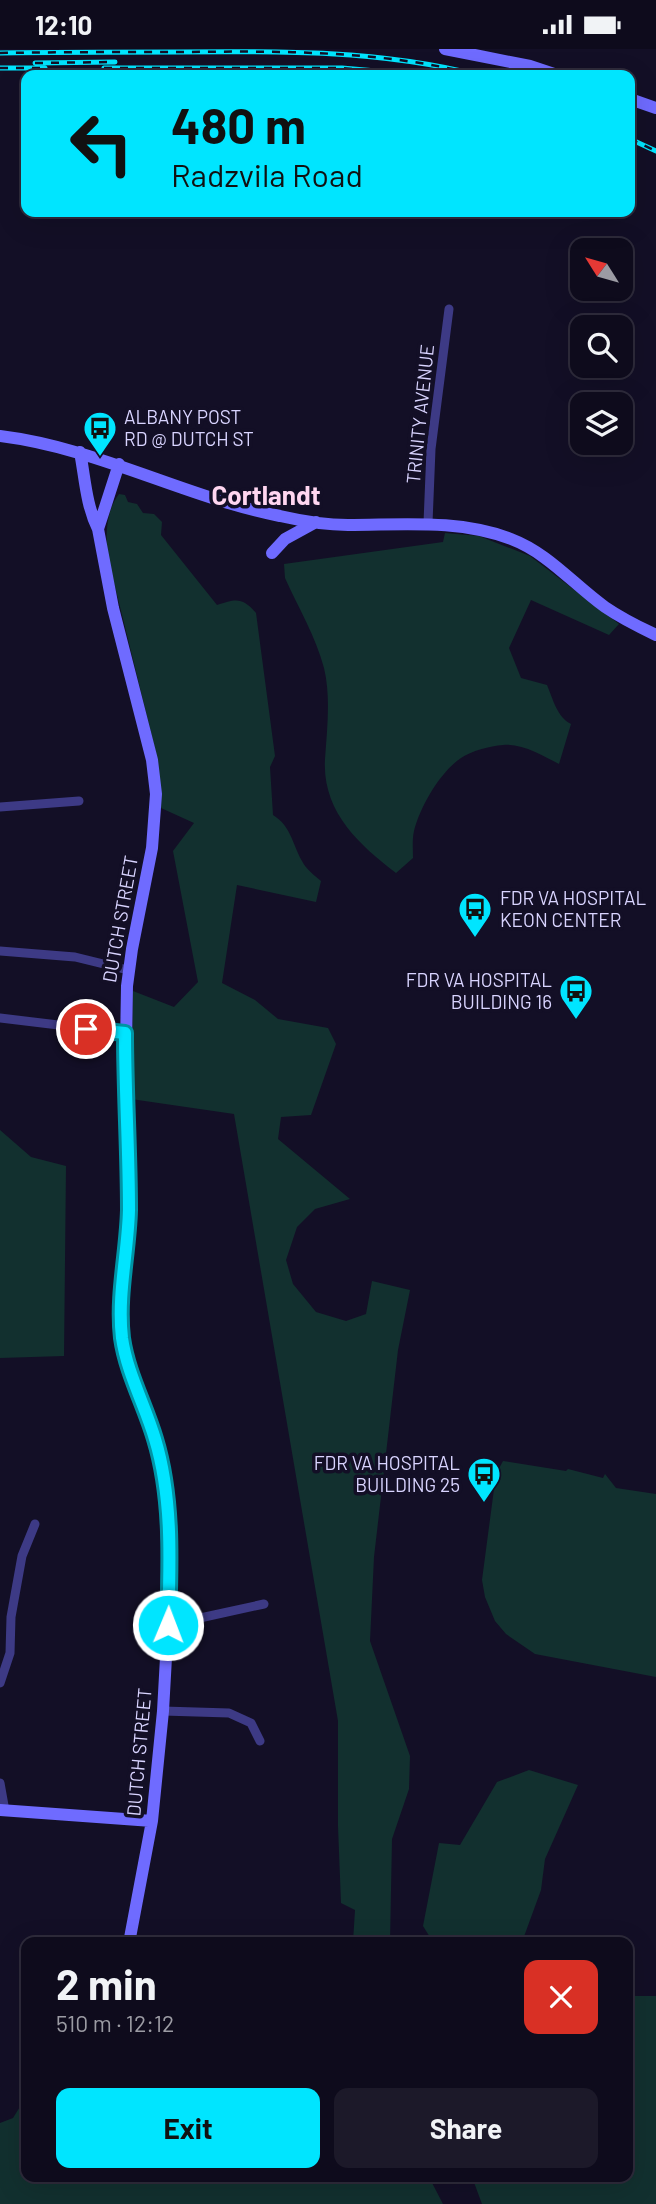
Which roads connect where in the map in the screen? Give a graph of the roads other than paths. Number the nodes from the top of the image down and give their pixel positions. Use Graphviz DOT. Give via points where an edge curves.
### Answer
graph roads {
  1 [pos="445,49"];
  2 [pos="542,70"];
  3 [pos="635,101"];
  4 [pos="656,108"];
  5 [pos="449,309"];
  6 [pos="0,436"];
  7 [pos="80,452"];
  8 [pos="119,464"];
  9 [pos="317,522"];
  10 [pos="428,523"];
  11 [pos="98,529"];
  12 [pos="272,553"];
  13 [pos="656,635"];
  14 [pos="79,801"];
  15 [pos="0,807"];
  16 [pos="0,951"];
  17 [pos="128,969"];
  18 [pos="0,1018"];
  19 [pos="125,1033"];
  20 [pos="35,1524"];
  21 [pos="264,1604"];
  22 [pos="168,1625"];
  23 [pos="0,1683"];
  24 [pos="163,1711"];
  25 [pos="260,1741"];
  26 [pos="0,1783"];
  27 [pos="2,1810"];
  28 [pos="152,1821"];
  29 [pos="130,1937"];
  1 -- 2 [label="street"];
  3 -- 4 [label="street"];
  5 -- 10 [label="street, TRINITY AVENUE" via="431,449"];
  6 -- 7 [label="street"];
  7 -- 8 [label="street"];
  7 -- 11 [label="street, DUTCH STREET"];
  8 -- 9 [label="street" via="231,505"];
  8 -- 11 [label="street"];
  9 -- 10 [label="street" via="345,526"];
  9 -- 12 [label="street" via="285,539"];
  10 -- 13 [label="street" via="514,540 537,552 605,607"];
  11 -- 17 [label="street, DUTCH STREET" via="156,795 152,848"];
  14 -- 15 [label="street"];
  16 -- 17 [label="street" via="75,957"];
  17 -- 19 [label="street, DUTCH STREET"];
  18 -- 19 [label="street"];
  19 -- 22 [label="street, DUTCH STREET" via="129,1211 122,1336 165,1483"];
  20 -- 23 [label="street" via="22,1556 10,1653"];
  21 -- 22 [label="street"];
  22 -- 24 [label="street, DUTCH STREET"];
  24 -- 25 [label="street" via="229,1713 251,1723"];
  24 -- 28 [label="street, DUTCH STREET"];
  26 -- 27 [label="street"];
  27 -- 28 [label="street"];
  28 -- 29 [label="street, DUTCH STREET"];
}
